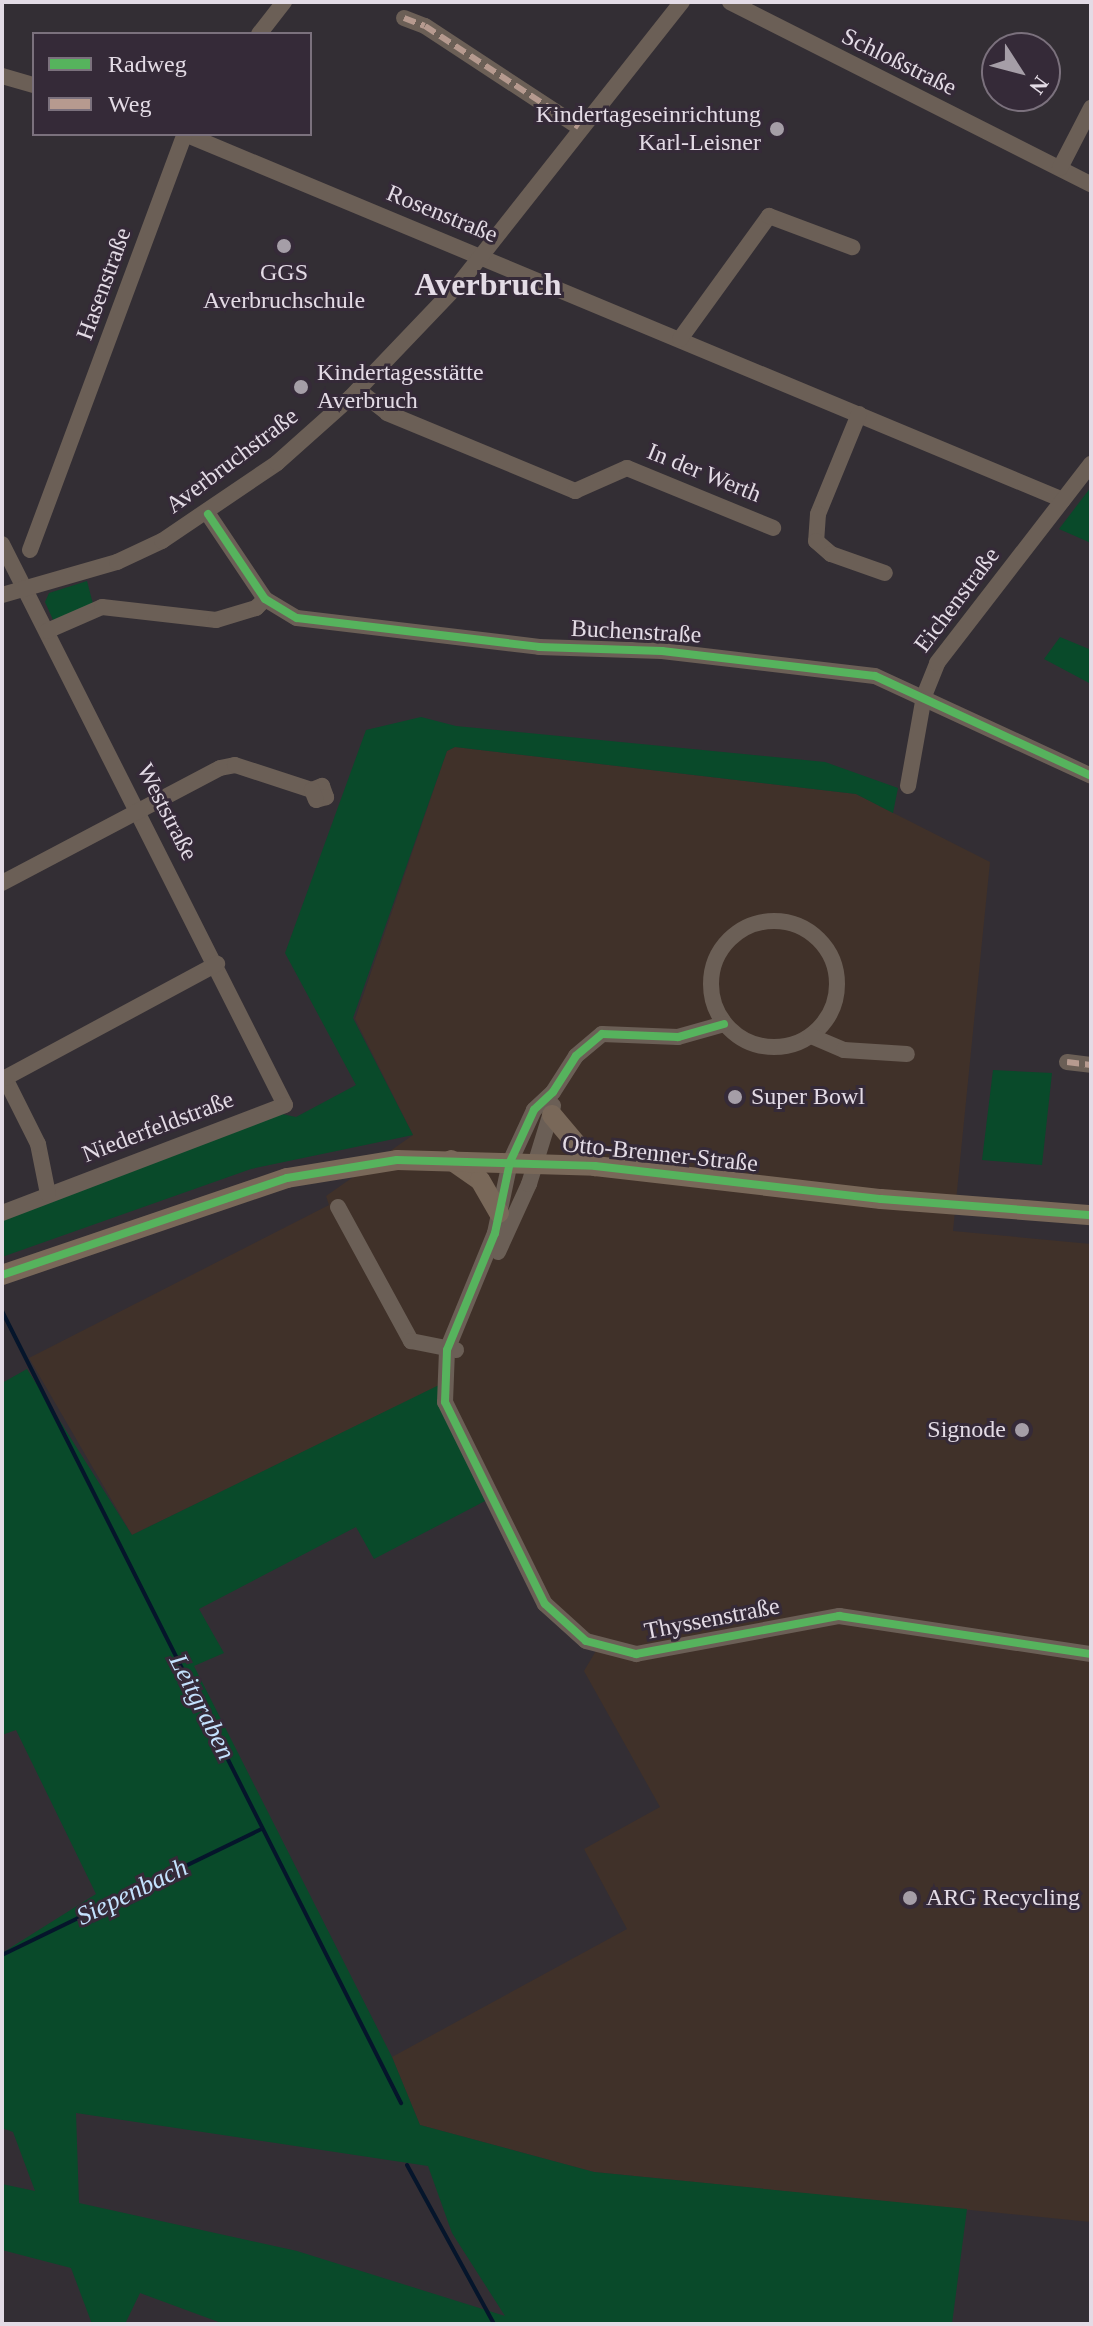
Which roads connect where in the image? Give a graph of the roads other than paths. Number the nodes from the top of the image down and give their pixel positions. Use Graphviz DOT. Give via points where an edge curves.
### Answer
graph roads {
  1 [pos="284,2"];
  2 [pos="682,2"];
  3 [pos="740,4"];
  4 [pos="404,18"];
  5 [pos="261,32"];
  6 [pos="2,76"];
  7 [pos="32,84"];
  8 [pos="1091,108"];
  9 [pos="579,127"];
  10 [pos="184,136"];
  11 [pos="190,136"];
  12 [pos="1060,168"];
  13 [pos="1091,184"];
  14 [pos="852,247"];
  15 [pos="479,253"];
  16 [pos="680,339"];
  17 [pos="358,390"];
  18 [pos="859,414"];
  19 [pos="1091,464"];
  20 [pos="1063,500"];
  21 [pos="208,514"];
  22 [pos="773,528"];
  23 [pos="2,544"];
  24 [pos="30,550"];
  25 [pos="885,573"];
  26 [pos="26,589"];
  27 [pos="2,595"];
  28 [pos="265,599"];
  29 [pos="47,631"];
  30 [pos="924,696"];
  31 [pos="1091,776"];
  32 [pos="908,786"];
  33 [pos="312,790"];
  34 [pos="140,811"];
  35 [pos="2,883"];
  36 [pos="217,964"];
  37 [pos="724,1024"];
  38 [pos="811,1036"];
  39 [pos="907,1054"];
  40 [pos="1067,1062"];
  41 [pos="1091,1065"];
  42 [pos="4,1079"];
  43 [pos="553,1092"];
  44 [pos="8,1102"];
  45 [pos="285,1105"];
  46 [pos="552,1115"];
  47 [pos="451,1160"];
  48 [pos="510,1162"];
  49 [pos="535,1162"];
  50 [pos="595,1166"];
  51 [pos="48,1194"];
  52 [pos="338,1207"];
  53 [pos="2,1213"];
  54 [pos="499,1213"];
  55 [pos="1091,1215"];
  56 [pos="2,1275"];
  57 [pos="452,1350"];
  58 [pos="1091,1654"];
  1 -- 5 [label="street"];
  2 -- 9 [label="street, Averbruchstraße"];
  3 -- 12 [label="street, Schloßstraße"];
  4 -- 9 [label="street" via="425,26"];
  6 -- 7 [label="street"];
  8 -- 12 [label="street"];
  9 -- 15 [label="street, Averbruchstraße"];
  10 -- 24 [label="street, Hasenstraße" via="73,455"];
  11 -- 15 [label="street, Rosenstraße" via="444,246"];
  12 -- 13 [label="street, Schloßstraße"];
  14 -- 16 [label="street" via="769,216"];
  15 -- 16 [label="street, Rosenstraße"];
  15 -- 17 [label="street, Averbruchstraße" via="459,284"];
  16 -- 18 [label="street, Rosenstraße"];
  17 -- 21 [label="street, Averbruchstraße" via="277,463"];
  17 -- 22 [label="street, In der Werth" via="387,413 575,491 627,468"];
  18 -- 20 [label="street, Rosenstraße"];
  18 -- 25 [label="street" via="818,514 816,541 831,554"];
  19 -- 20 [label="street, Eichenstraße"];
  20 -- 30 [label="street, Eichenstraße" via="937,663"];
  21 -- 26 [label="street, Averbruchstraße" via="117,562"];
  21 -- 28 [label="street, Buchenstraße"];
  23 -- 26 [label="street, Weststraße"];
  26 -- 27 [label="street"];
  26 -- 29 [label="street, Weststraße"];
  28 -- 29 [label="street" via="256,608 216,620 102,607"];
  28 -- 30 [label="street, Buchenstraße" via="297,618 539,647 773,662 875,676"];
  29 -- 34 [label="street, Weststraße"];
  30 -- 31 [label="street, Buchenstraße"];
  30 -- 32 [label="street, Eichenstraße"];
  33 -- 34 [label="street" via="235,765"];
  34 -- 35 [label="street"];
  34 -- 36 [label="street, Weststraße"];
  36 -- 42 [label="street"];
  36 -- 45 [label="street, Weststraße"];
  37 -- 38 [label="street" via="742,1039 765,1047 789,1046"];
  37 -- 38 [label="street" via="710,984 724,945 739,931 780,920 800,926 831,956 838,977 831,1010"];
  37 -- 43 [label="street, Thyssenstraße" via="678,1037 602,1034 576,1056"];
  38 -- 39 [label="street" via="844,1050"];
  40 -- 41 [label="street"];
  42 -- 44 [label="street"];
  43 -- 46 [label="street, Thyssenstraße"];
  43 -- 48 [label="street, Thyssenstraße" via="534,1110"];
  44 -- 51 [label="street" via="38,1144"];
  45 -- 51 [label="street, Niederfeldstraße"];
  46 -- 49 [label="street, Thyssenstraße"];
  46 -- 50 [label="main road"];
  47 -- 48 [label="main road, Otto-Brenner-Straße"];
  47 -- 54 [label="main road" via="480,1180"];
  47 -- 56 [label="main road, Otto-Brenner-Straße" via="345,1165 287,1178"];
  48 -- 49 [label="main road, Otto-Brenner-Straße"];
  48 -- 54 [label="street, Thyssenstraße"];
  49 -- 50 [label="main road, Otto-Brenner-Straße"];
  49 -- 57 [label="street, Thyssenstraße"];
  50 -- 55 [label="main road, Otto-Brenner-Straße" via="881,1199"];
  51 -- 53 [label="street, Niederfeldstraße"];
  52 -- 57 [label="street" via="411,1341"];
  54 -- 57 [label="street, Thyssenstraße"];
  57 -- 58 [label="street, Thyssenstraße" via="458,1433 545,1604 573,1633 598,1645 636,1654 839,1616"];
}
